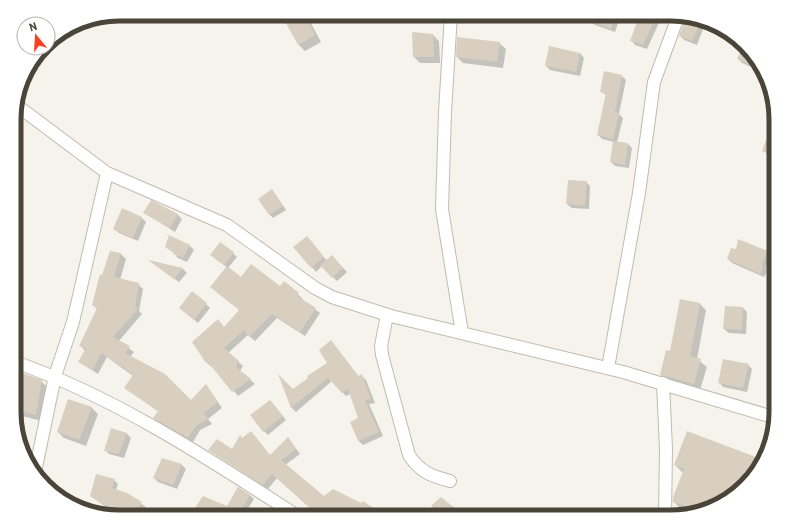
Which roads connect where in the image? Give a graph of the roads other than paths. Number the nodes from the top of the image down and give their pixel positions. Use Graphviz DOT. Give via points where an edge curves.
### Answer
graph roads {
  1 [pos="451,21"];
  2 [pos="675,21"];
  3 [pos="22,109"];
  4 [pos="107,173"];
  5 [pos="387,315"];
  6 [pos="462,333"];
  7 [pos="21,364"];
  8 [pos="608,368"];
  9 [pos="55,376"];
  10 [pos="663,383"];
  11 [pos="769,416"];
  12 [pos="36,465"];
  13 [pos="450,481"];
  14 [pos="288,510"];
  15 [pos="665,510"];
  1 -- 6 [label="street" via="442,209"];
  2 -- 8 [label="street" via="654,82 639,193"];
  3 -- 4 [label="street"];
  4 -- 5 [label="street" via="227,225 315,288 332,297"];
  4 -- 9 [label="street" via="73,322"];
  5 -- 6 [label="street"];
  5 -- 13 [label="street" via="381,346 382,355 409,455 416,466"];
  6 -- 8 [label="street"];
  7 -- 9 [label="street"];
  8 -- 10 [label="street"];
  9 -- 12 [label="street"];
  9 -- 14 [label="street" via="140,419"];
  10 -- 11 [label="street"];
  10 -- 15 [label="street"];
}
